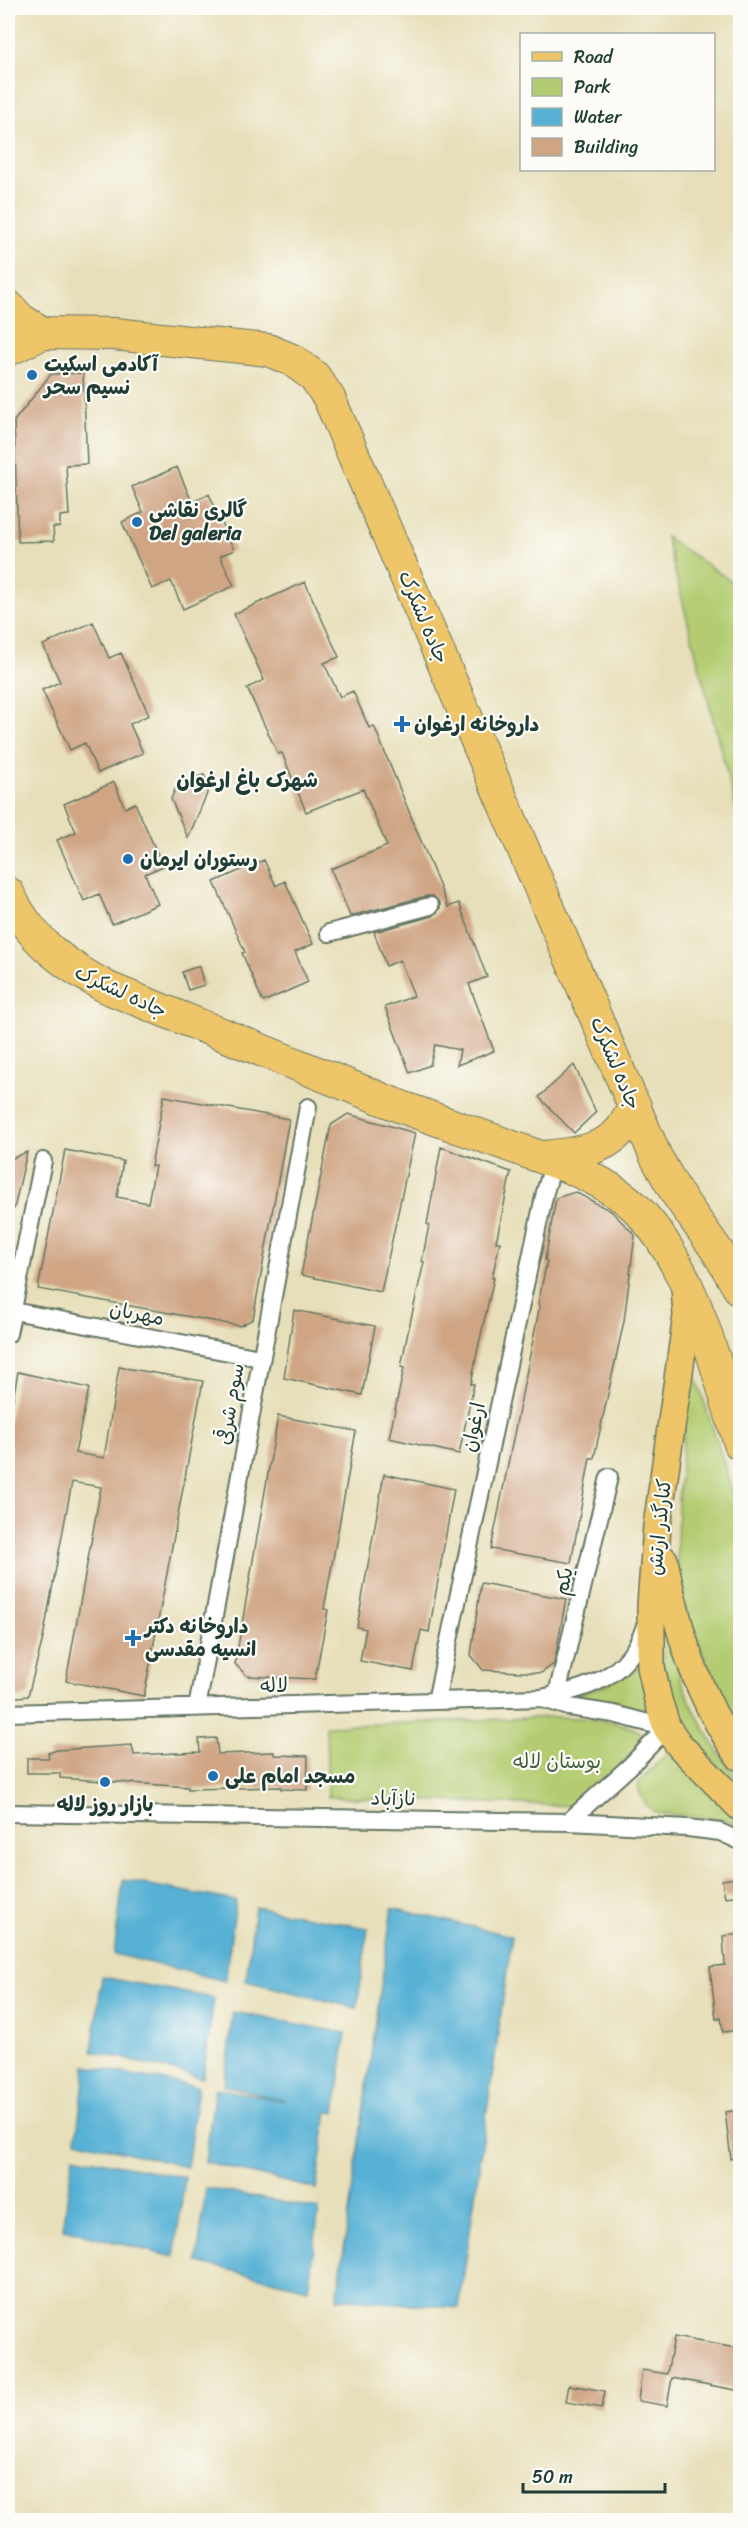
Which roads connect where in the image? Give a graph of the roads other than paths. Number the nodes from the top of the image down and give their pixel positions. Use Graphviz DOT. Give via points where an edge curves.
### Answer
graph roads {
  1 [pos="8,306"];
  2 [pos="43,333"];
  3 [pos="8,350"];
  4 [pos="8,893"];
  5 [pos="430,906"];
  6 [pos="329,933"];
  7 [pos="635,1106"];
  8 [pos="308,1107"];
  9 [pos="547,1159"];
  10 [pos="43,1161"];
  11 [pos="653,1227"];
  12 [pos="718,1252"];
  13 [pos="685,1280"];
  14 [pos="741,1290"];
  15 [pos="10,1311"];
  16 [pos="8,1334"];
  17 [pos="260,1358"];
  18 [pos="741,1444"];
  19 [pos="609,1477"];
  20 [pos="657,1526"];
  21 [pos="651,1605"];
  22 [pos="549,1696"];
  23 [pos="436,1701"];
  24 [pos="197,1708"];
  25 [pos="8,1713"];
  26 [pos="667,1728"];
  27 [pos="741,1757"];
  28 [pos="741,1807"];
  29 [pos="8,1813"];
  30 [pos="568,1822"];
  31 [pos="741,1841"];
  1 -- 2 [label="highway" via="21,320"];
  2 -- 3 [label="highway"];
  2 -- 7 [label="highway, جاده لشکرک" via="114,334 268,350 292,360 314,376 329,398"];
  4 -- 9 [label="highway, جاده لشکرک" via="24,922 48,950 108,988 399,1106"];
  5 -- 6 [label="street"];
  7 -- 9 [label="highway" via="620,1131 600,1145"];
  7 -- 12 [label="highway, جاده لشکرک" via="677,1194"];
  8 -- 17 [label="street, سوم شرقی"];
  9 -- 11 [label="highway, جاده لشکرک" via="592,1177 634,1207"];
  9 -- 23 [label="street, ارغوان" via="544,1192"];
  10 -- 15 [label="street"];
  11 -- 13 [label="highway, کنارگذر ارتش"];
  12 -- 13 [label="highway"];
  12 -- 14 [label="highway, جاده لشکرک"];
  13 -- 18 [label="highway"];
  13 -- 20 [label="main road, کنارگذر ارتش" via="687,1316"];
  15 -- 16 [label="street"];
  15 -- 17 [label="street, مهربان"];
  17 -- 24 [label="street, سوم شرقی"];
  19 -- 22 [label="street, یکم"];
  20 -- 21 [label="main road, کنارگذر ارتش"];
  20 -- 27 [label="main road" via="671,1595 693,1670 716,1721"];
  21 -- 22 [label="street, لاله" via="640,1640 617,1670 587,1686"];
  21 -- 26 [label="main road, کنارگذر ارتش" via="651,1667"];
  22 -- 23 [label="street, لاله"];
  22 -- 26 [label="street, لاله" via="569,1707"];
  23 -- 24 [label="street, لاله"];
  24 -- 25 [label="street, لاله"];
  26 -- 28 [label="main road, کنارگذر ارتش"];
  26 -- 30 [label="street"];
  29 -- 30 [label="street, نازآباد"];
  30 -- 31 [label="street, نازآباد" via="688,1828 720,1832"];
}
